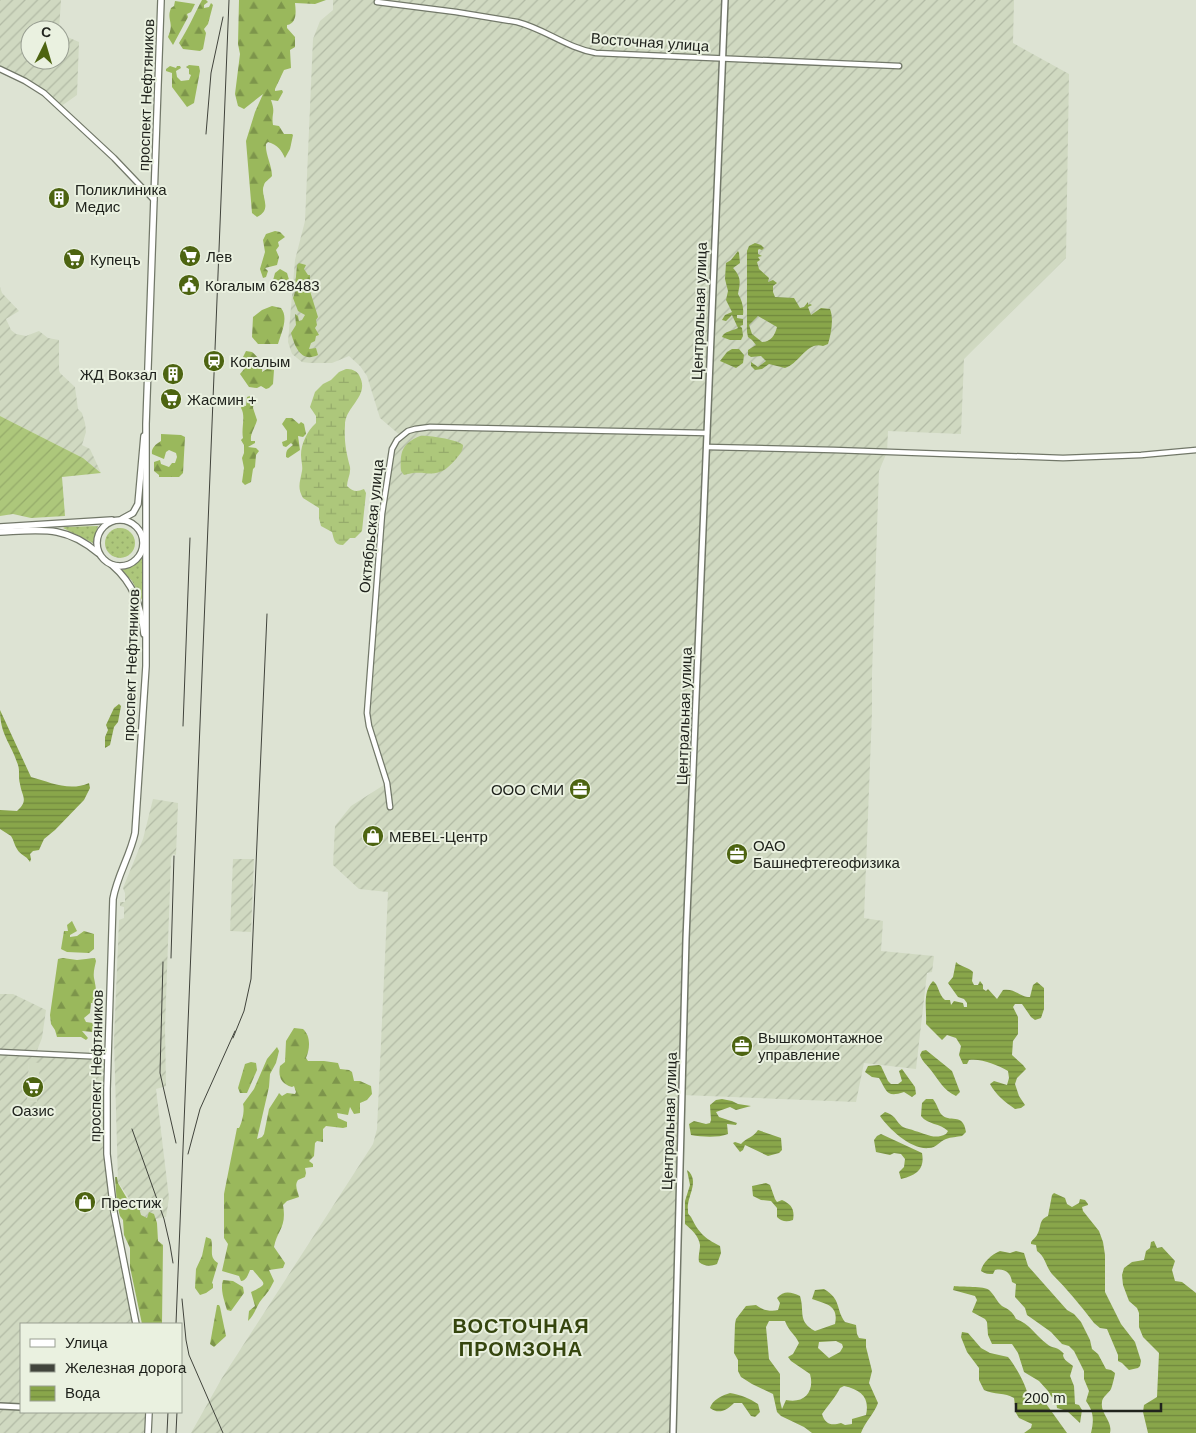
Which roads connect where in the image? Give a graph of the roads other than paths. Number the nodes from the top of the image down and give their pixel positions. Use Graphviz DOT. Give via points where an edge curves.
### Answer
graph roads {
  1 [pos="161,0"];
  2 [pos="725,0"];
  3 [pos="377,2"];
  4 [pos="722,59"];
  5 [pos="898,66"];
  6 [pos="0,69"];
  7 [pos="155,181"];
  8 [pos="142,186"];
  9 [pos="155,201"];
  10 [pos="146,424"];
  11 [pos="707,433"];
  12 [pos="706,447"];
  13 [pos="1196,450"];
  14 [pos="118,520"];
  15 [pos="146,523"];
  16 [pos="0,527"];
  17 [pos="0,532"];
  18 [pos="143,542"];
  19 [pos="100,555"];
  20 [pos="146,562"];
  21 [pos="109,563"];
  22 [pos="146,666"];
  23 [pos="390,807"];
  24 [pos="0,1052"];
  25 [pos="107,1057"];
  26 [pos="136,1323"];
  27 [pos="0,1406"];
  28 [pos="20,1407"];
  29 [pos="149,1413"];
  30 [pos="148,1433"];
  31 [pos="673,1433"];
  1 -- 7 [label="main road, проспект Нефтяников"];
  2 -- 4 [label="street, Центральная улица"];
  3 -- 4 [label="street, Восточная улица" via="517,22 596,53"];
  4 -- 5 [label="street, Восточная улица"];
  4 -- 11 [label="street, Центральная улица"];
  6 -- 8 [label="street" via="44,93"];
  7 -- 8 [label="street" via="151,186"];
  7 -- 9 [label="main road, проспект Нефтяников"];
  8 -- 9 [label="street"];
  9 -- 10 [label="main road, проспект Нефтяников"];
  10 -- 14 [label="main road" via="138,504 133,513"];
  10 -- 15 [label="main road, проспект Нефтяников"];
  11 -- 12 [label="street, Центральная улица"];
  11 -- 23 [label="street, Октябрьская улица" via="430,427 414,429 397,440 390,457 382,514 367,713 387,783"];
  12 -- 13 [label="street" via="1063,458"];
  12 -- 31 [label="street, Центральная улица" via="686,939"];
  14 -- 16 [label="main road"];
  14 -- 18 [label="main road" via="136,526"];
  14 -- 19 [label="main road" via="100,532 97,543"];
  15 -- 18 [label="main road"];
  15 -- 20 [label="main road, проспект Нефтяников"];
  17 -- 19 [label="main road" via="62,532 78,538"];
  18 -- 20 [label="main road"];
  18 -- 21 [label="main road" via="140,554 132,563 120,566"];
  19 -- 21 [label="main road"];
  20 -- 22 [label="main road, проспект Нефтяников"];
  21 -- 22 [label="main road" via="127,581 138,600"];
  22 -- 25 [label="main road, проспект Нефтяников" via="135,833 113,899"];
  24 -- 25 [label="street"];
  25 -- 26 [label="main road, проспект Нефтяников" via="106,1128 110,1182"];
  27 -- 28 [label="street"];
  29 -- 30 [label="main road"];
}
